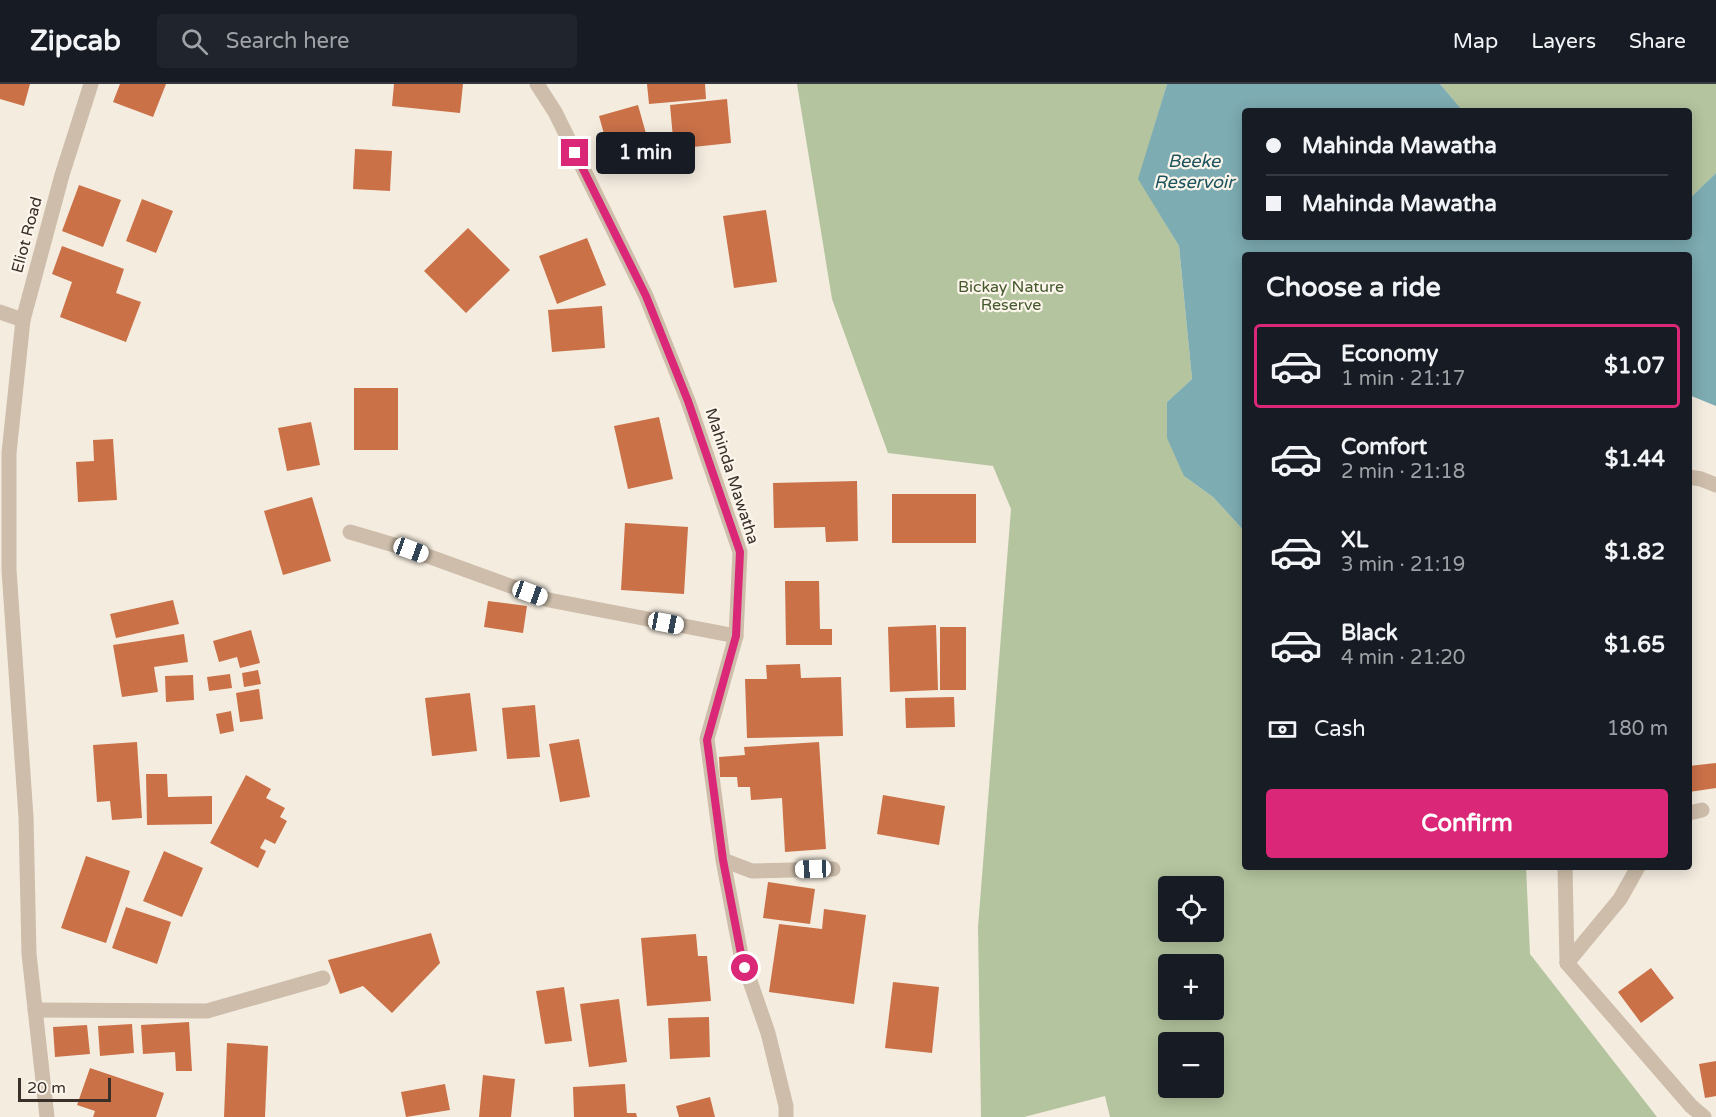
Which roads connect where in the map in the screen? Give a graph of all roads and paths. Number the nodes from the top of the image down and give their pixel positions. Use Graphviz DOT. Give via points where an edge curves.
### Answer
graph roads {
  1 [pos="91,84"];
  2 [pos="537,84"];
  3 [pos="0,312"];
  4 [pos="23,320"];
  5 [pos="1692,478"];
  6 [pos="1716,485"];
  7 [pos="350,532"];
  8 [pos="736,636"];
  9 [pos="723,860"];
  10 [pos="833,868"];
  11 [pos="1565,870"];
  12 [pos="1636,870"];
  13 [pos="1567,963"];
  14 [pos="322,978"];
  15 [pos="35,1010"];
  16 [pos="48,1117"];
  17 [pos="786,1117"];
  18 [pos="1704,1117"];
  1 -- 4 [label="street, Eliot Road"];
  2 -- 8 [label="street, Mahinda Mawatha" via="555,112 646,296 688,401 740,552"];
  3 -- 4 [label="street"];
  4 -- 15 [label="street, Eliot Road" via="9,453 9,570"];
  5 -- 6 [label="street"];
  7 -- 8 [label="street" via="549,600"];
  8 -- 9 [label="street, Mahinda Mawatha" via="707,740"];
  9 -- 10 [label="street" via="752,871"];
  9 -- 17 [label="street, Mahinda Mawatha" via="741,954 768,1033"];
  11 -- 13 [label="street"];
  12 -- 13 [label="street" via="1620,899"];
  13 -- 18 [label="street"];
  14 -- 15 [label="street" via="207,1011"];
  15 -- 16 [label="street, Eliot Road"];
}
